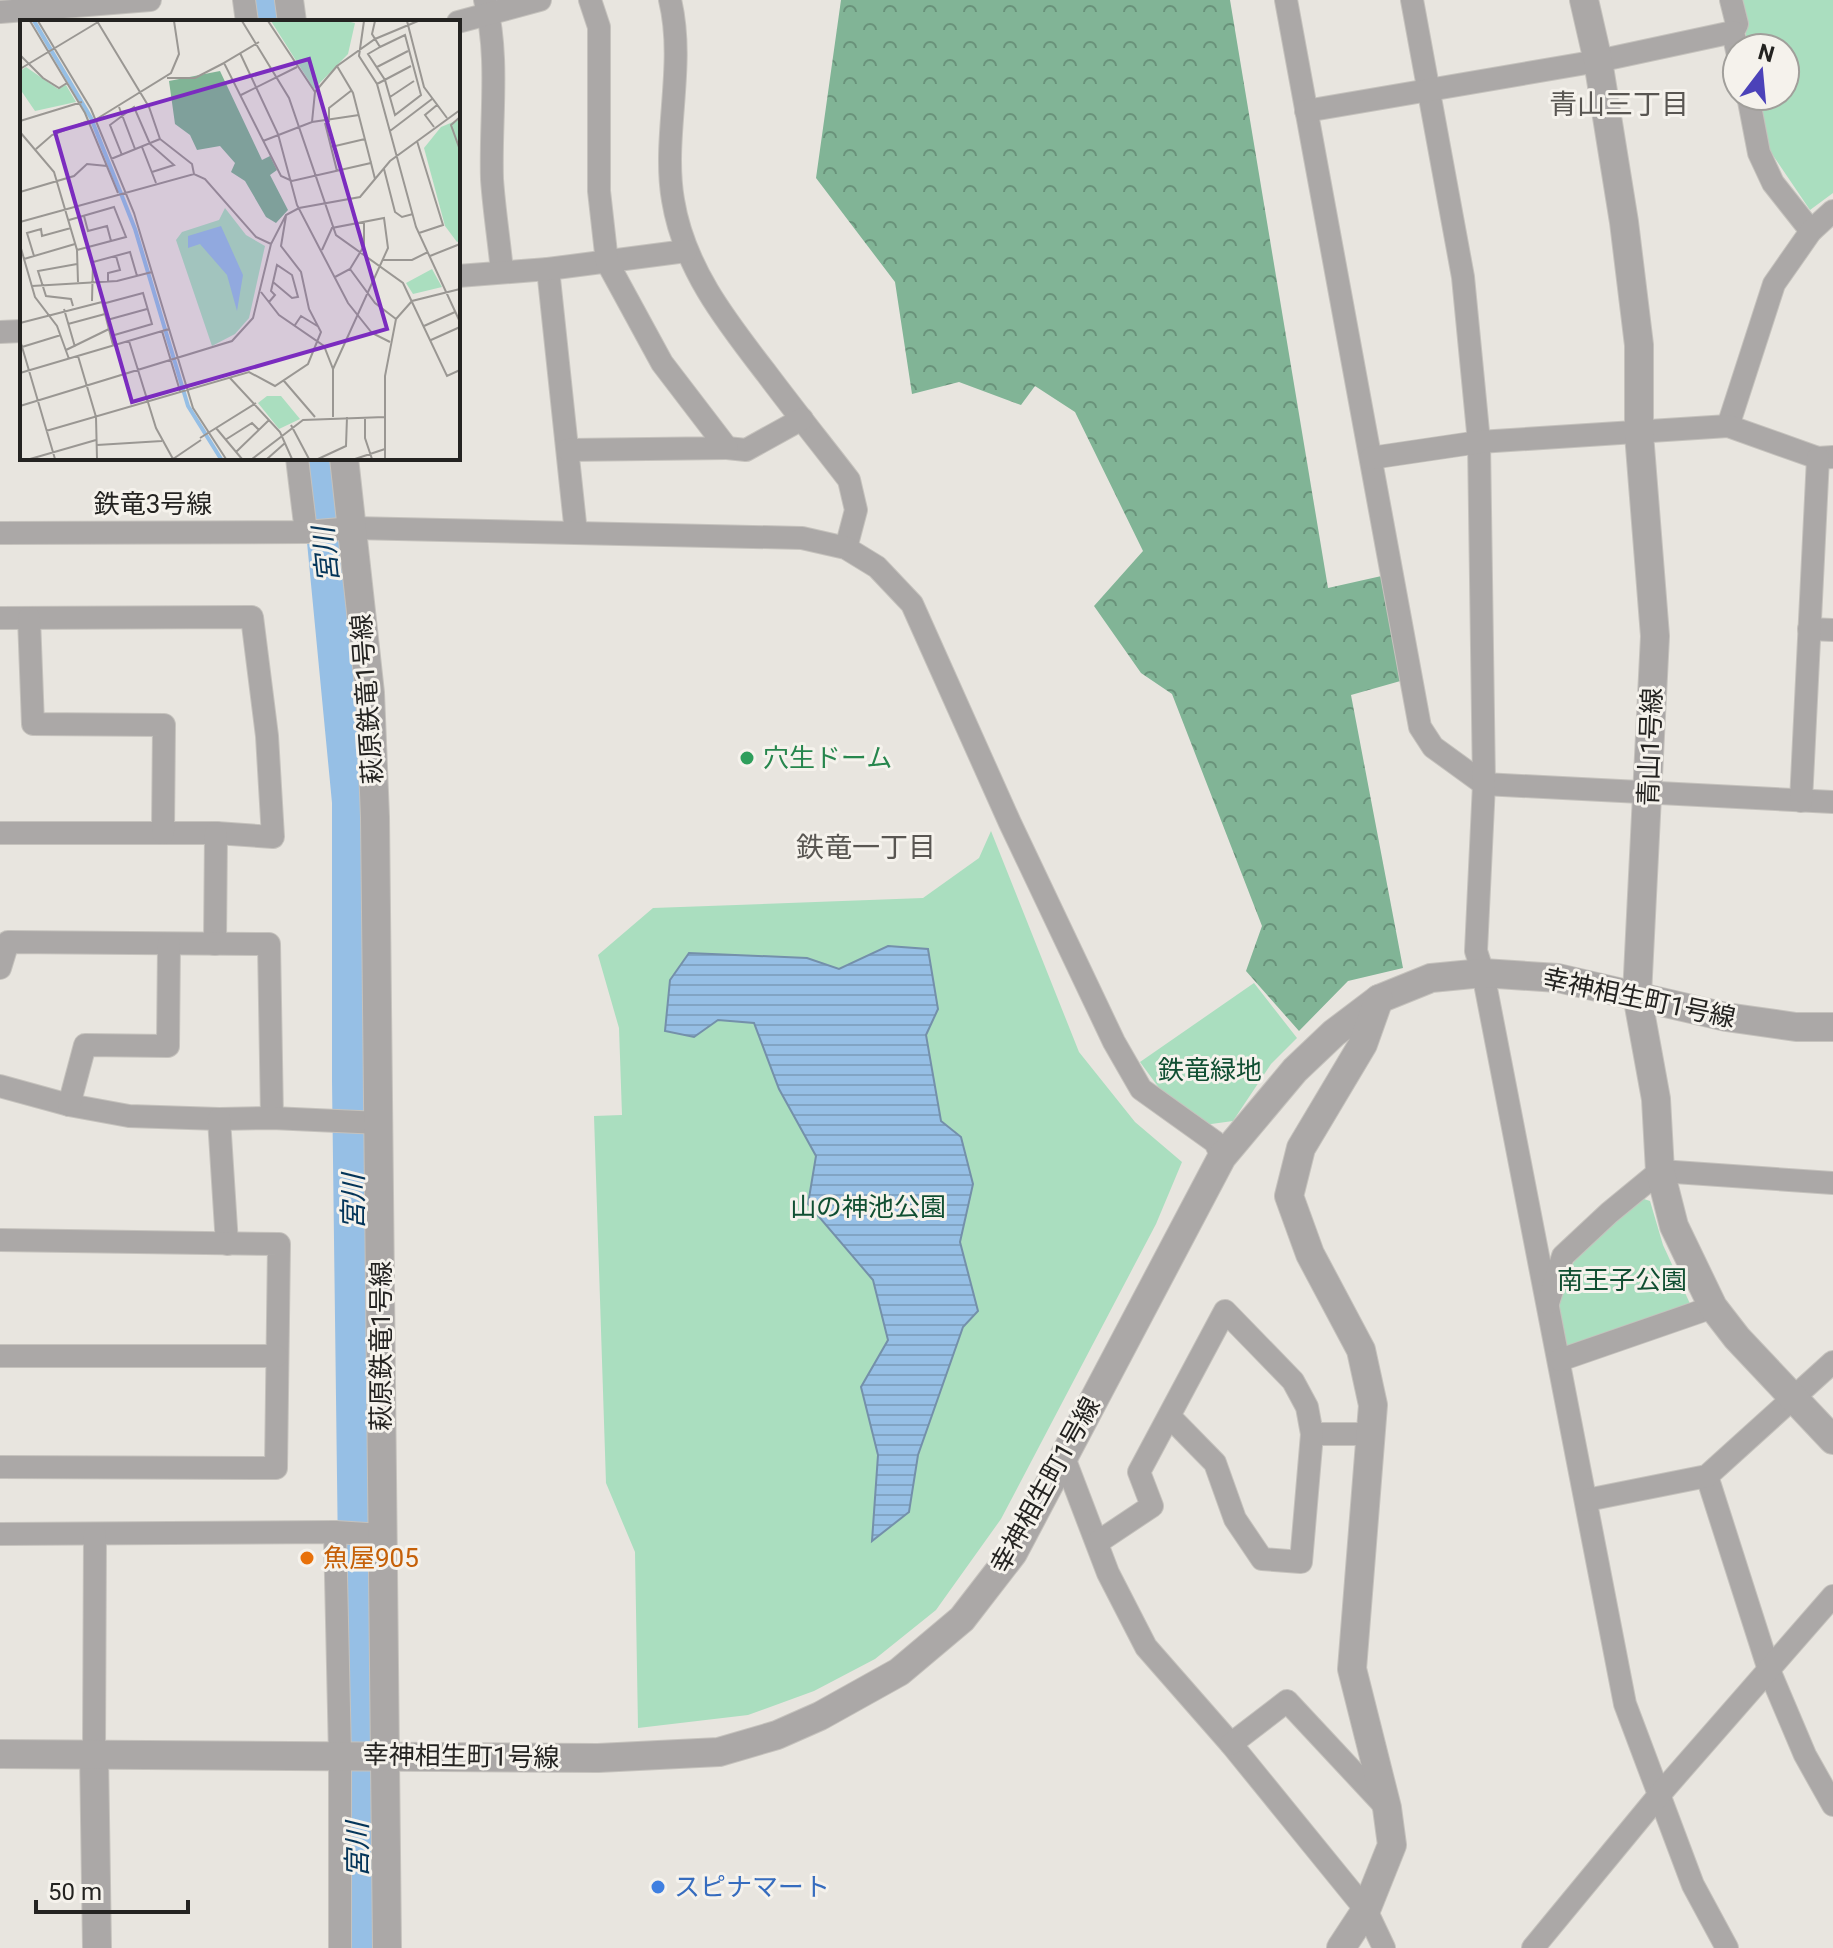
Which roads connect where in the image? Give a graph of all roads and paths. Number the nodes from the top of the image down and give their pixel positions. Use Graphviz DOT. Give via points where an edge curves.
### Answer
graph roads {
  1 [pos="150,0"];
  2 [pos="244,0"];
  3 [pos="289,0"];
  4 [pos="540,0"];
  5 [pos="590,0"];
  6 [pos="670,0"];
  7 [pos="1286,0"];
  8 [pos="1412,0"];
  9 [pos="1584,0"];
  10 [pos="1731,0"];
  11 [pos="487,7"];
  12 [pos="0,12"];
  13 [pos="247,20"];
  14 [pos="292,20"];
  15 [pos="460,21"];
  16 [pos="1736,32"];
  17 [pos="1721,44"];
  18 [pos="1598,61"];
  19 [pos="1429,89"];
  20 [pos="1306,111"];
  21 [pos="1751,112"];
  22 [pos="1833,211"];
  23 [pos="1811,231"];
  24 [pos="686,251"];
  25 [pos="607,262"];
  26 [pos="548,269"];
  27 [pos="502,271"];
  28 [pos="460,276"];
  29 [pos="20,331"];
  30 [pos="0,332"];
  31 [pos="802,419"];
  32 [pos="1728,426"];
  33 [pos="1639,434"];
  34 [pos="1479,442"];
  35 [pos="727,448"];
  36 [pos="568,450"];
  37 [pos="1825,457"];
  38 [pos="1371,458"];
  39 [pos="297,460"];
  40 [pos="344,460"];
  41 [pos="353,528"];
  42 [pos="306,532"];
  43 [pos="0,533"];
  44 [pos="576,533"];
  45 [pos="846,548"];
  46 [pos="0,618"];
  47 [pos="29,618"];
  48 [pos="1809,629"];
  49 [pos="1833,630"];
  50 [pos="1484,784"];
  51 [pos="1648,794"];
  52 [pos="1801,801"];
  53 [pos="1833,802"];
  54 [pos="0,833"];
  55 [pos="163,833"];
  56 [pos="216,833"];
  57 [pos="169,944"];
  58 [pos="215,944"];
  59 [pos="0,968"];
  60 [pos="1483,973"];
  61 [pos="1637,995"];
  62 [pos="1379,999"];
  63 [pos="1833,1027"];
  64 [pos="0,1086"];
  65 [pos="69,1105"];
  66 [pos="272,1118"];
  67 [pos="219,1119"];
  68 [pos="375,1123"];
  69 [pos="1222,1157"];
  70 [pos="1660,1171"];
  71 [pos="1833,1183"];
  72 [pos="0,1240"];
  73 [pos="227,1244"];
  74 [pos="1548,1304"];
  75 [pos="1713,1307"];
  76 [pos="0,1356"];
  77 [pos="276,1356"];
  78 [pos="1560,1360"];
  79 [pos="1833,1362"];
  80 [pos="1795,1399"];
  81 [pos="1169,1416"];
  82 [pos="1312,1434"];
  83 [pos="1373,1434"];
  84 [pos="1833,1440"];
  85 [pos="1063,1455"];
  86 [pos="0,1467"];
  87 [pos="1707,1476"];
  88 [pos="1587,1500"];
  89 [pos="341,1533"];
  90 [pos="0,1534"];
  91 [pos="95,1534"];
  92 [pos="376,1534"];
  93 [pos="1098,1542"];
  94 [pos="1833,1596"];
  95 [pos="1769,1670"];
  96 [pos="1231,1744"];
  97 [pos="94,1753"];
  98 [pos="0,1754"];
  99 [pos="340,1755"];
  100 [pos="385,1756"];
  101 [pos="1660,1794"];
  102 [pos="1833,1805"];
  103 [pos="1387,1808"];
  104 [pos="1366,1910"];
  105 [pos="97,1948"];
  106 [pos="340,1948"];
  107 [pos="387,1948"];
  108 [pos="1341,1948"];
  109 [pos="1384,1948"];
  110 [pos="1533,1948"];
  111 [pos="1727,1948"];
  1 -- 12 [label="street"];
  2 -- 13 [label="street"];
  3 -- 14 [label="street"];
  4 -- 11 [label="street"];
  5 -- 25 [label="street" via="599,27 599,191"];
  6 -- 24 [label="street" via="676,65 672,198"];
  7 -- 20 [label="street"];
  8 -- 19 [label="street"];
  9 -- 18 [label="street, 青山1号線"];
  10 -- 16 [label="street"];
  11 -- 15 [label="street"];
  11 -- 27 [label="street" via="492,179"];
  17 -- 18 [label="street"];
  18 -- 19 [label="street"];
  18 -- 33 [label="street, 青山1号線" via="1639,345"];
  19 -- 20 [label="street"];
  19 -- 34 [label="street" via="1463,277"];
  20 -- 38 [label="street"];
  21 -- 23 [label="street" via="1759,153 1773,183"];
  22 -- 23 [label="street"];
  23 -- 32 [label="street" via="1774,284"];
  24 -- 25 [label="street"];
  24 -- 31 [label="street" via="719,312"];
  25 -- 26 [label="street"];
  25 -- 35 [label="street" via="662,363"];
  26 -- 27 [label="street"];
  26 -- 36 [label="street"];
  27 -- 28 [label="street"];
  29 -- 30 [label="street"];
  31 -- 35 [label="street" via="746,450"];
  31 -- 45 [label="street" via="849,480 856,510"];
  32 -- 33 [label="street"];
  32 -- 37 [label="street"];
  33 -- 34 [label="street"];
  33 -- 51 [label="street, 青山1号線" via="1655,636"];
  34 -- 38 [label="street"];
  34 -- 50 [label="street"];
  35 -- 36 [label="street"];
  36 -- 44 [label="street"];
  37 -- 48 [label="street"];
  38 -- 50 [label="street" via="1420,727 1433,747"];
  39 -- 42 [label="street"];
  40 -- 41 [label="street, 萩原鉄竜1号線"];
  41 -- 42 [label="street, 鉄竜3号線"];
  41 -- 44 [label="street, 鉄竜3号線"];
  41 -- 68 [label="street, 萩原鉄竜1号線" via="370,693"];
  42 -- 43 [label="street, 鉄竜3号線"];
  44 -- 45 [label="street, 鉄竜3号線" via="802,538"];
  45 -- 69 [label="street" via="877,567 912,604 1055,919 1141,1089 1215,1142"];
  46 -- 47 [label="street"];
  47 -- 55 [label="street" via="33,724 164,725"];
  47 -- 56 [label="street" via="252,617 273,837"];
  48 -- 49 [label="street"];
  48 -- 52 [label="street"];
  50 -- 51 [label="street"];
  50 -- 60 [label="street" via="1476,951"];
  51 -- 52 [label="street"];
  51 -- 61 [label="street, 青山1号線"];
  52 -- 53 [label="street"];
  54 -- 55 [label="street"];
  55 -- 56 [label="street"];
  56 -- 58 [label="street"];
  57 -- 58 [label="street"];
  57 -- 59 [label="street" via="8,942"];
  57 -- 65 [label="street" via="168,1046 85,1045"];
  58 -- 66 [label="street" via="269,944"];
  60 -- 61 [label="street, 幸神相生町1号線" via="1558,978"];
  60 -- 62 [label="street, 幸神相生町1号線" via="1431,978"];
  60 -- 74 [label="street"];
  61 -- 63 [label="street, 幸神相生町1号線" via="1726,1017"];
  61 -- 70 [label="street, 青山1号線" via="1656,1099"];
  62 -- 69 [label="street, 幸神相生町1号線" via="1295,1070"];
  62 -- 83 [label="street" via="1363,1044 1301,1148 1289,1196 1310,1254 1361,1350 1373,1405"];
  64 -- 65 [label="street"];
  65 -- 67 [label="street" via="129,1116"];
  66 -- 67 [label="street"];
  66 -- 68 [label="street"];
  67 -- 73 [label="street"];
  68 -- 92 [label="street, 萩原鉄竜1号線"];
  69 -- 85 [label="street, 幸神相生町1号線"];
  70 -- 71 [label="street"];
  70 -- 74 [label="street" via="1563,1256"];
  70 -- 75 [label="street, 青山1号線" via="1674,1226"];
  72 -- 73 [label="street"];
  73 -- 77 [label="street" via="279,1244"];
  74 -- 78 [label="street"];
  75 -- 78 [label="street"];
  75 -- 80 [label="street, 青山1号線"];
  76 -- 77 [label="street"];
  77 -- 86 [label="street" via="276,1468"];
  78 -- 88 [label="street"];
  79 -- 80 [label="street"];
  80 -- 84 [label="street, 青山1号線"];
  80 -- 87 [label="street"];
  81 -- 82 [label="street" via="1225,1311 1293,1381 1307,1407"];
  81 -- 82 [label="street" via="1215,1463 1235,1519 1262,1559 1301,1562"];
  81 -- 93 [label="street" via="1139,1472 1152,1506"];
  82 -- 83 [label="street"];
  83 -- 103 [label="street" via="1352,1669"];
  85 -- 93 [label="street"];
  85 -- 100 [label="street, 幸神相生町1号線" via="1013,1553 962,1619 899,1672 820,1716 719,1752 598,1758"];
  87 -- 88 [label="street"];
  87 -- 95 [label="street"];
  88 -- 101 [label="street" via="1625,1704"];
  89 -- 91 [label="street"];
  89 -- 92 [label="street"];
  89 -- 99 [label="street"];
  90 -- 91 [label="street"];
  91 -- 97 [label="street"];
  92 -- 100 [label="street, 萩原鉄竜1号線"];
  93 -- 96 [label="street" via="1146,1647"];
  94 -- 95 [label="street"];
  95 -- 101 [label="street"];
  95 -- 102 [label="street"];
  96 -- 103 [label="street" via="1287,1701"];
  96 -- 104 [label="street"];
  97 -- 98 [label="street, 幸神相生町1号線"];
  97 -- 99 [label="street, 幸神相生町1号線"];
  97 -- 105 [label="street"];
  99 -- 100 [label="street, 幸神相生町1号線"];
  99 -- 106 [label="street"];
  100 -- 107 [label="street, 萩原鉄竜1号線"];
  101 -- 110 [label="street"];
  101 -- 111 [label="street" via="1693,1885"];
  103 -- 104 [label="street" via="1392,1845"];
  104 -- 108 [label="street"];
  104 -- 109 [label="street"];
}
